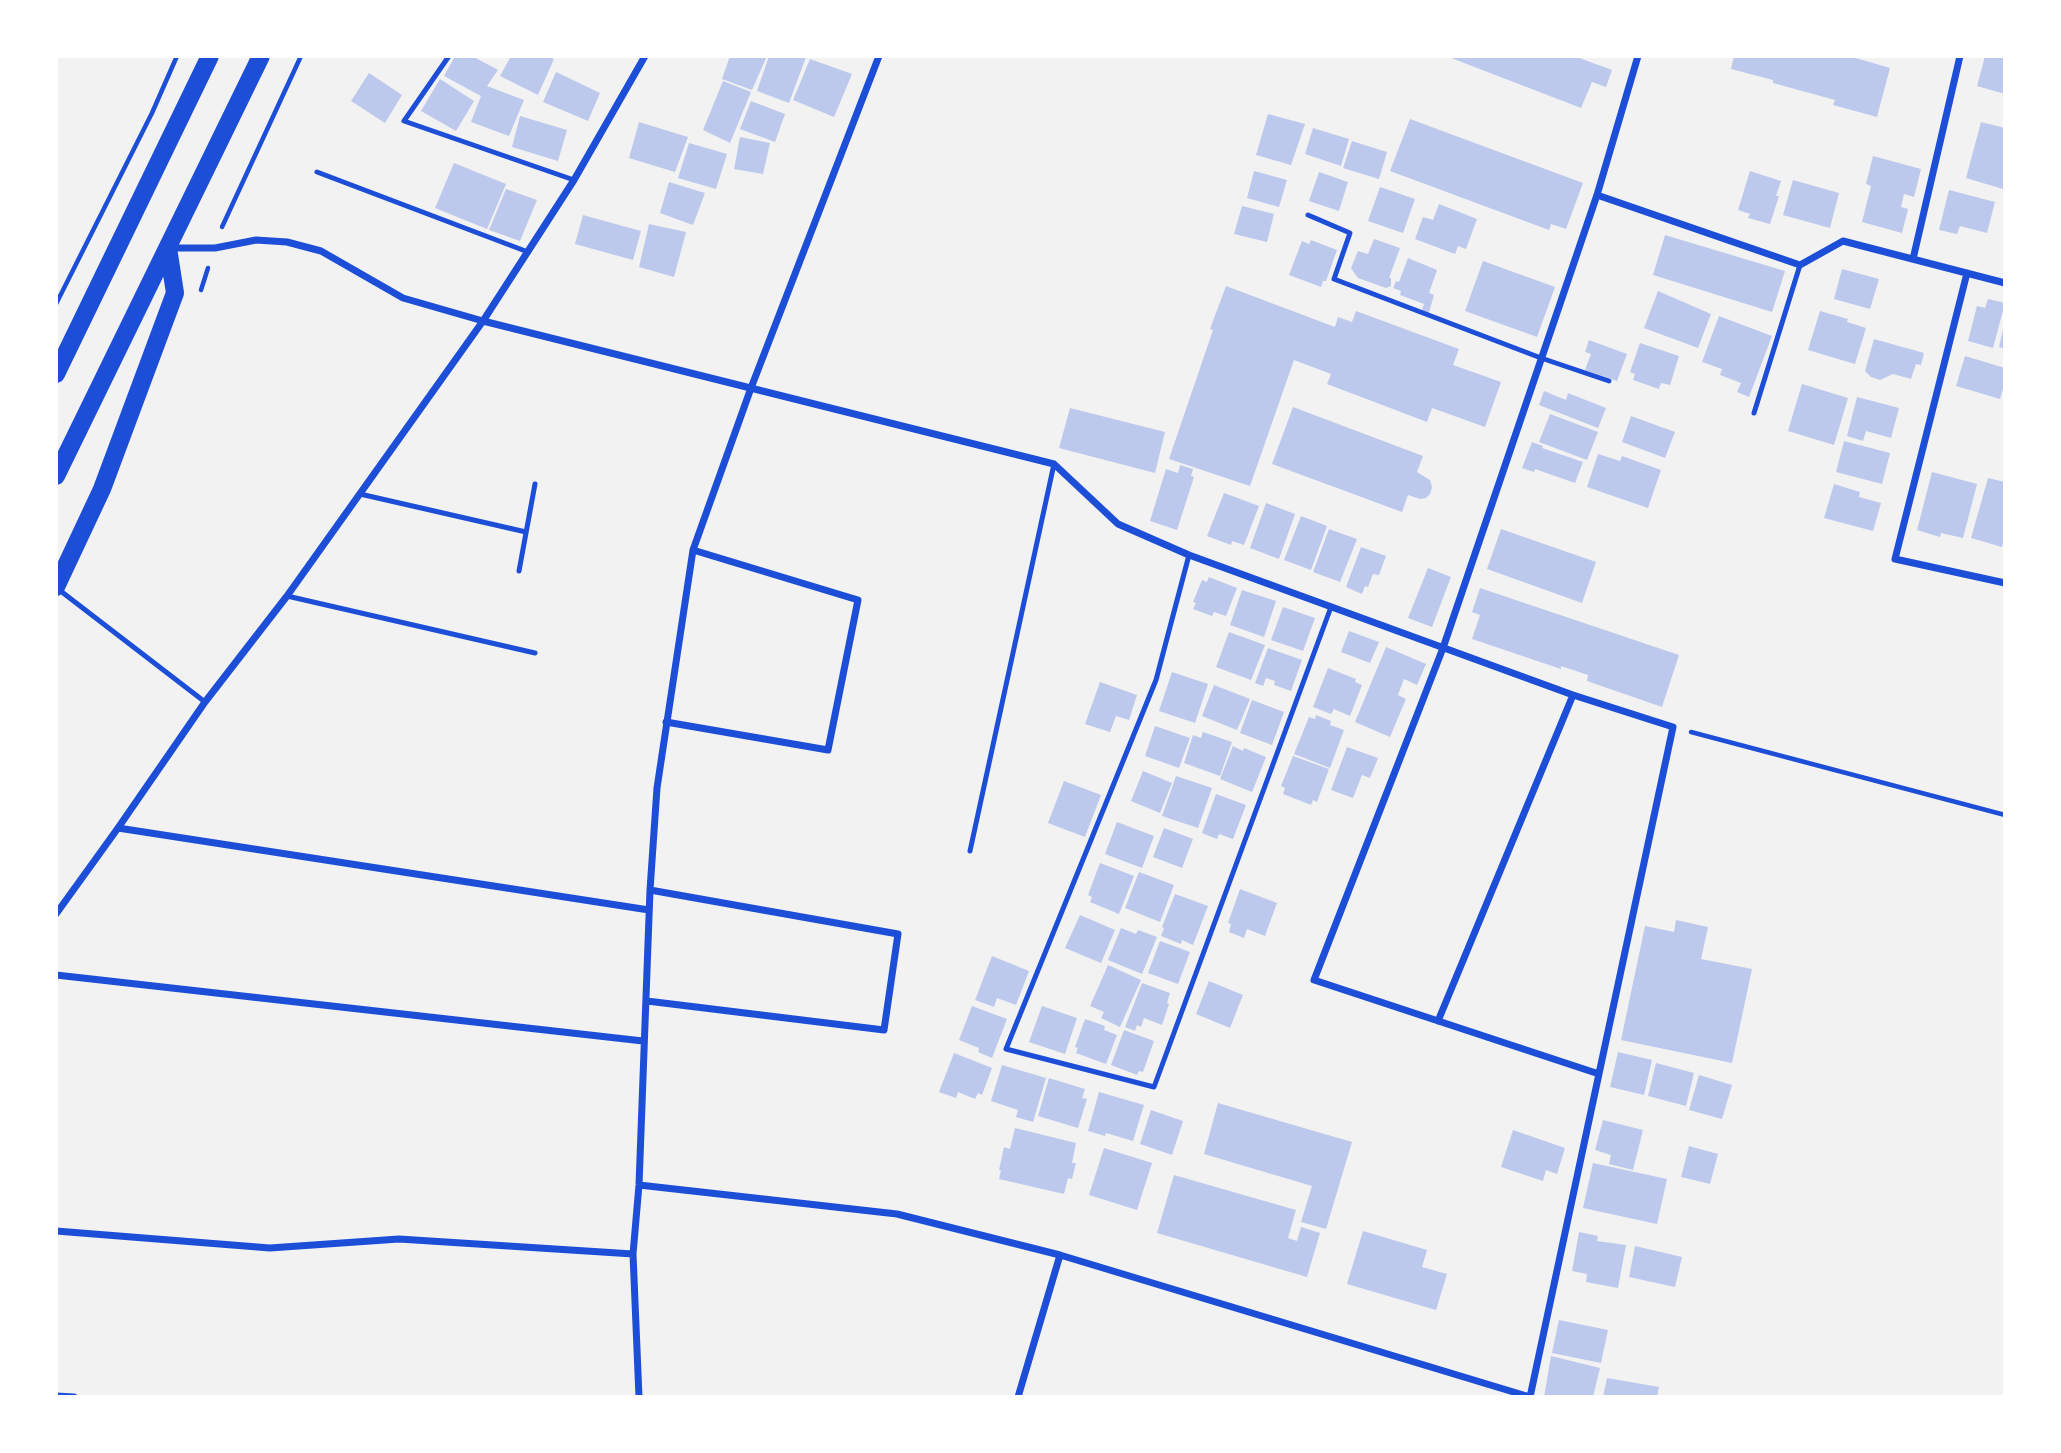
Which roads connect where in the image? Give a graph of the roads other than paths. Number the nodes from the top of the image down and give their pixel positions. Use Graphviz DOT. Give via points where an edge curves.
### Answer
graph roads {
  1 [pos="210,56"];
  2 [pos="261,56"];
  3 [pos="449,56"];
  4 [pos="645,56"];
  5 [pos="879,56"];
  6 [pos="1639,56"];
  7 [pos="1959,56"];
  8 [pos="317,172"];
  9 [pos="574,180"];
  10 [pos="1597,195"];
  11 [pos="1308,215"];
  12 [pos="168,248"];
  13 [pos="528,252"];
  14 [pos="1913,259"];
  15 [pos="1800,265"];
  16 [pos="1967,272"];
  17 [pos="2005,283"];
  18 [pos="483,321"];
  19 [pos="1541,358"];
  20 [pos="56,374"];
  21 [pos="1609,381"];
  22 [pos="751,388"];
  23 [pos="1754,413"];
  24 [pos="1055,464"];
  25 [pos="56,476"];
  26 [pos="535,484"];
  27 [pos="360,494"];
  28 [pos="526,532"];
  29 [pos="693,550"];
  30 [pos="1189,555"];
  31 [pos="519,571"];
  32 [pos="2005,583"];
  33 [pos="56,587"];
  34 [pos="287,596"];
  35 [pos="1331,607"];
  36 [pos="1443,648"];
  37 [pos="535,653"];
  38 [pos="1573,695"];
  39 [pos="205,702"];
  40 [pos="666,722"];
  41 [pos="118,828"];
  42 [pos="970,851"];
  43 [pos="650,890"];
  44 [pos="649,909"];
  45 [pos="56,914"];
  46 [pos="56,975"];
  47 [pos="647,1001"];
  48 [pos="1438,1021"];
  49 [pos="643,1041"];
  50 [pos="1599,1074"];
  51 [pos="639,1185"];
  52 [pos="56,1231"];
  53 [pos="633,1254"];
  54 [pos="1060,1255"];
  55 [pos="56,1395"];
  56 [pos="74,1397"];
  57 [pos="639,1397"];
  58 [pos="1018,1397"];
  59 [pos="1530,1397"];
  1 -- 20 [label="main road"];
  2 -- 12 [label="main road"];
  3 -- 9 [label="lane" via="404,121"];
  4 -- 9 [label="street"];
  5 -- 22 [label="street"];
  6 -- 10 [label="street"];
  7 -- 14 [label="street"];
  8 -- 13 [label="lane"];
  9 -- 13 [label="street"];
  10 -- 15 [label="street"];
  10 -- 19 [label="street"];
  11 -- 19 [label="lane" via="1350,233 1334,279"];
  12 -- 18 [label="street" via="215,248 256,240 287,242 321,251 403,298"];
  12 -- 25 [label="main road"];
  12 -- 33 [label="main road" via="175,292 102,489"];
  13 -- 18 [label="street"];
  14 -- 15 [label="street" via="1843,241"];
  14 -- 16 [label="street"];
  15 -- 23 [label="lane"];
  16 -- 17 [label="street"];
  16 -- 32 [label="street" via="1895,559"];
  18 -- 22 [label="street"];
  18 -- 27 [label="street"];
  19 -- 21 [label="lane"];
  19 -- 36 [label="street"];
  22 -- 24 [label="street"];
  22 -- 29 [label="street"];
  24 -- 30 [label="street" via="1118,524"];
  24 -- 42 [label="lane"];
  26 -- 28 [label="lane"];
  27 -- 28 [label="lane"];
  27 -- 34 [label="street"];
  28 -- 31 [label="lane"];
  29 -- 40 [label="street"];
  29 -- 40 [label="street" via="858,600 828,750"];
  30 -- 35 [label="street"];
  30 -- 35 [label="lane" via="1156,680 1006,1049 1154,1087"];
  33 -- 39 [label="lane"];
  34 -- 37 [label="lane"];
  34 -- 39 [label="street"];
  35 -- 36 [label="street"];
  36 -- 38 [label="street"];
  36 -- 48 [label="street" via="1314,980"];
  38 -- 48 [label="street"];
  38 -- 50 [label="street" via="1673,727"];
  39 -- 41 [label="street"];
  40 -- 43 [label="street"];
  41 -- 44 [label="street"];
  41 -- 45 [label="street"];
  43 -- 44 [label="street"];
  43 -- 47 [label="street" via="898,934 884,1030"];
  44 -- 47 [label="street"];
  46 -- 49 [label="street"];
  47 -- 49 [label="street"];
  48 -- 50 [label="street"];
  49 -- 51 [label="street"];
  50 -- 59 [label="street"];
  51 -- 53 [label="street"];
  51 -- 54 [label="street" via="897,1214"];
  52 -- 53 [label="street" via="270,1248 399,1239"];
  53 -- 57 [label="street"];
  54 -- 58 [label="street"];
  54 -- 59 [label="street"];
  55 -- 56 [label="street"];
}
